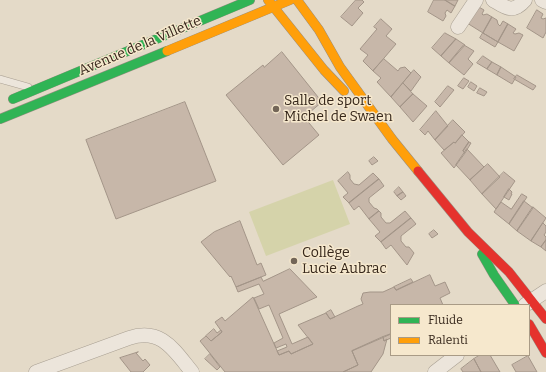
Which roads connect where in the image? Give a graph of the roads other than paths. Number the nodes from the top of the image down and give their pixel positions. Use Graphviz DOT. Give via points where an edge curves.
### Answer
graph roads {
  1 [pos="250,0"];
  2 [pos="297,0"];
  3 [pos="476,0"];
  4 [pos="493,0"];
  5 [pos="525,0"];
  6 [pos="542,0"];
  7 [pos="279,2"];
  8 [pos="546,2"];
  9 [pos="458,28"];
  10 [pos="0,79"];
  11 [pos="35,90"];
  12 [pos="57,96"];
  13 [pos="7,101"];
  14 [pos="364,101"];
  15 [pos="0,119"];
  16 [pos="392,139"];
  17 [pos="468,232"];
  18 [pos="546,291"];
  19 [pos="528,302"];
  20 [pos="514,304"];
  21 [pos="546,319"];
  22 [pos="530,326"];
  23 [pos="546,353"];
  24 [pos="456,356"];
  25 [pos="36,372"];
  26 [pos="192,372"];
  27 [pos="435,372"];
  1 -- 11 [label="street, Avenue de la Villette"];
  2 -- 14 [label="street" via="317,26 340,68"];
  3 -- 9 [label="street"];
  4 -- 5 [label="street" via="512,9"];
  6 -- 8 [label="street"];
  7 -- 12 [label="street, Avenue de la Villette"];
  7 -- 14 [label="street" via="333,69"];
  7 -- 16 [label="street" via="333,81"];
  10 -- 11 [label="lane"];
  11 -- 12 [label="lane"];
  11 -- 13 [label="street, Avenue de la Villette"];
  12 -- 15 [label="street, Avenue de la Villette"];
  14 -- 16 [label="street"];
  16 -- 17 [label="street"];
  17 -- 19 [label="street" via="509,272"];
  17 -- 20 [label="street"];
  18 -- 19 [label="street"];
  19 -- 21 [label="street"];
  22 -- 23 [label="street"];
  24 -- 27 [label="street"];
  25 -- 26 [label="street" via="144,334 164,340"];
}
